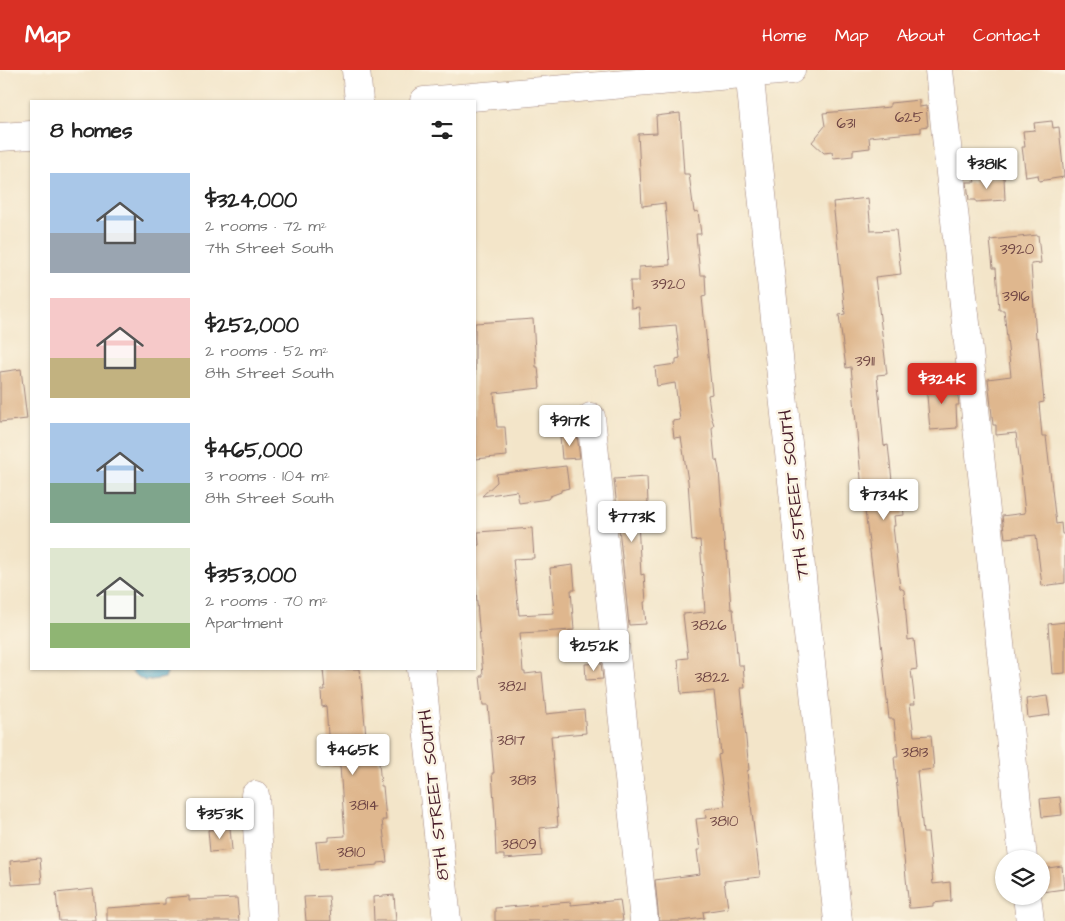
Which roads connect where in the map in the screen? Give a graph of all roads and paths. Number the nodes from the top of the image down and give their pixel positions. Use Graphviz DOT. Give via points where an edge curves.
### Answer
graph roads {
  1 [pos="356,70"];
  2 [pos="791,70"];
  3 [pos="939,70"];
  4 [pos="749,72"];
  5 [pos="359,100"];
  6 [pos="435,100"];
  7 [pos="30,134"];
  8 [pos="0,137"];
  9 [pos="591,418"];
  10 [pos="421,670"];
  11 [pos="255,795"];
  12 [pos="1022,850"];
  13 [pos="1028,905"];
  14 [pos="263,921"];
  15 [pos="448,921"];
  16 [pos="644,921"];
  17 [pos="838,921"];
  18 [pos="1030,921"];
  1 -- 5 [label="street"];
  2 -- 4 [label="street"];
  3 -- 12 [label="street"];
  4 -- 6 [label="street"];
  4 -- 17 [label="street, 7TH STREET SOUTH"];
  7 -- 8 [label="street"];
  9 -- 16 [label="street"];
  10 -- 15 [label="street, 8TH STREET SOUTH"];
  11 -- 14 [label="street"];
  13 -- 18 [label="street"];
}
